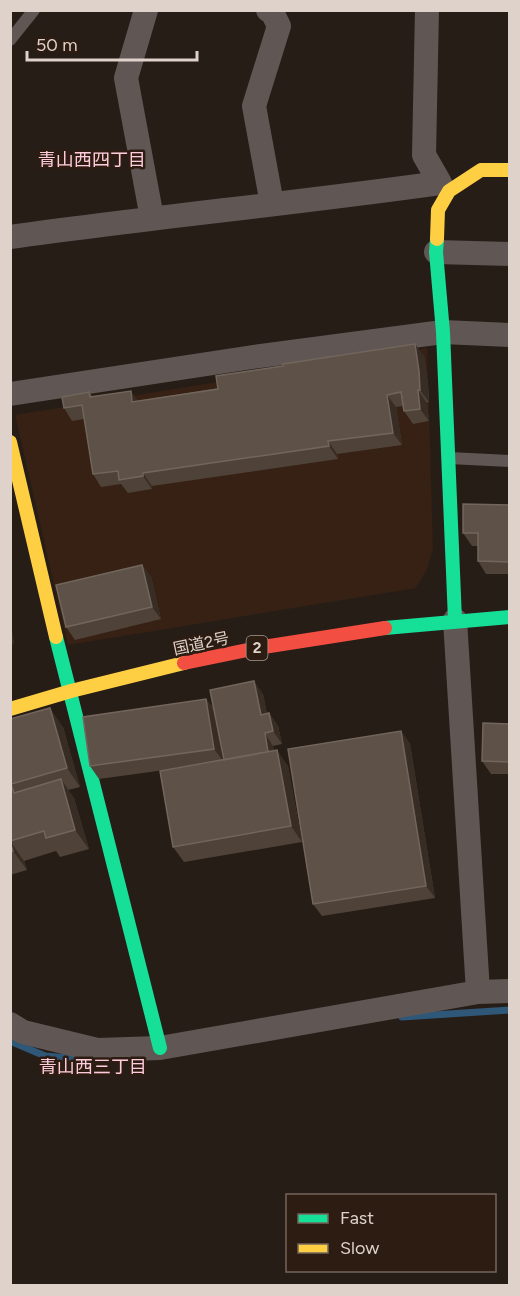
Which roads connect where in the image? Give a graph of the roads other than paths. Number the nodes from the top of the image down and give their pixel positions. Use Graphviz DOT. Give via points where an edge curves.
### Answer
graph roads {
  1 [pos="34,10"];
  2 [pos="146,10"];
  3 [pos="268,10"];
  4 [pos="427,10"];
  5 [pos="10,40"];
  6 [pos="510,170"];
  7 [pos="445,187"];
  8 [pos="272,204"];
  9 [pos="152,218"];
  10 [pos="10,237"];
  11 [pos="436,252"];
  12 [pos="510,254"];
  13 [pos="443,332"];
  14 [pos="510,336"];
  15 [pos="10,394"];
  16 [pos="10,442"];
  17 [pos="448,458"];
  18 [pos="12,459"];
  19 [pos="510,461"];
  20 [pos="510,617"];
  21 [pos="455,620"];
  22 [pos="69,691"];
  23 [pos="10,709"];
  24 [pos="510,991"];
  25 [pos="478,992"];
  26 [pos="10,1024"];
  27 [pos="160,1048"];
  1 -- 5 [label="lane"];
  2 -- 9 [label="street" via="126,78"];
  3 -- 8 [label="street" via="279,26 254,106"];
  4 -- 7 [label="street" via="424,155"];
  6 -- 7 [label="main road" via="481,170"];
  7 -- 8 [label="street"];
  7 -- 11 [label="main road" via="438,210"];
  8 -- 9 [label="street"];
  9 -- 10 [label="street"];
  11 -- 12 [label="street"];
  11 -- 13 [label="main road"];
  13 -- 14 [label="street"];
  13 -- 15 [label="street"];
  13 -- 17 [label="main road"];
  16 -- 18 [label="main road"];
  17 -- 19 [label="lane"];
  17 -- 21 [label="main road"];
  18 -- 22 [label="main road"];
  20 -- 21 [label="main road, 国道2号 / 2"];
  21 -- 22 [label="main road, 国道2号 / 2" via="281,644"];
  21 -- 25 [label="street"];
  22 -- 23 [label="main road, 国道2号 / 2"];
  22 -- 27 [label="main road"];
  24 -- 25 [label="street"];
  25 -- 27 [label="street"];
  26 -- 27 [label="street" via="24,1032 97,1050"];
}
